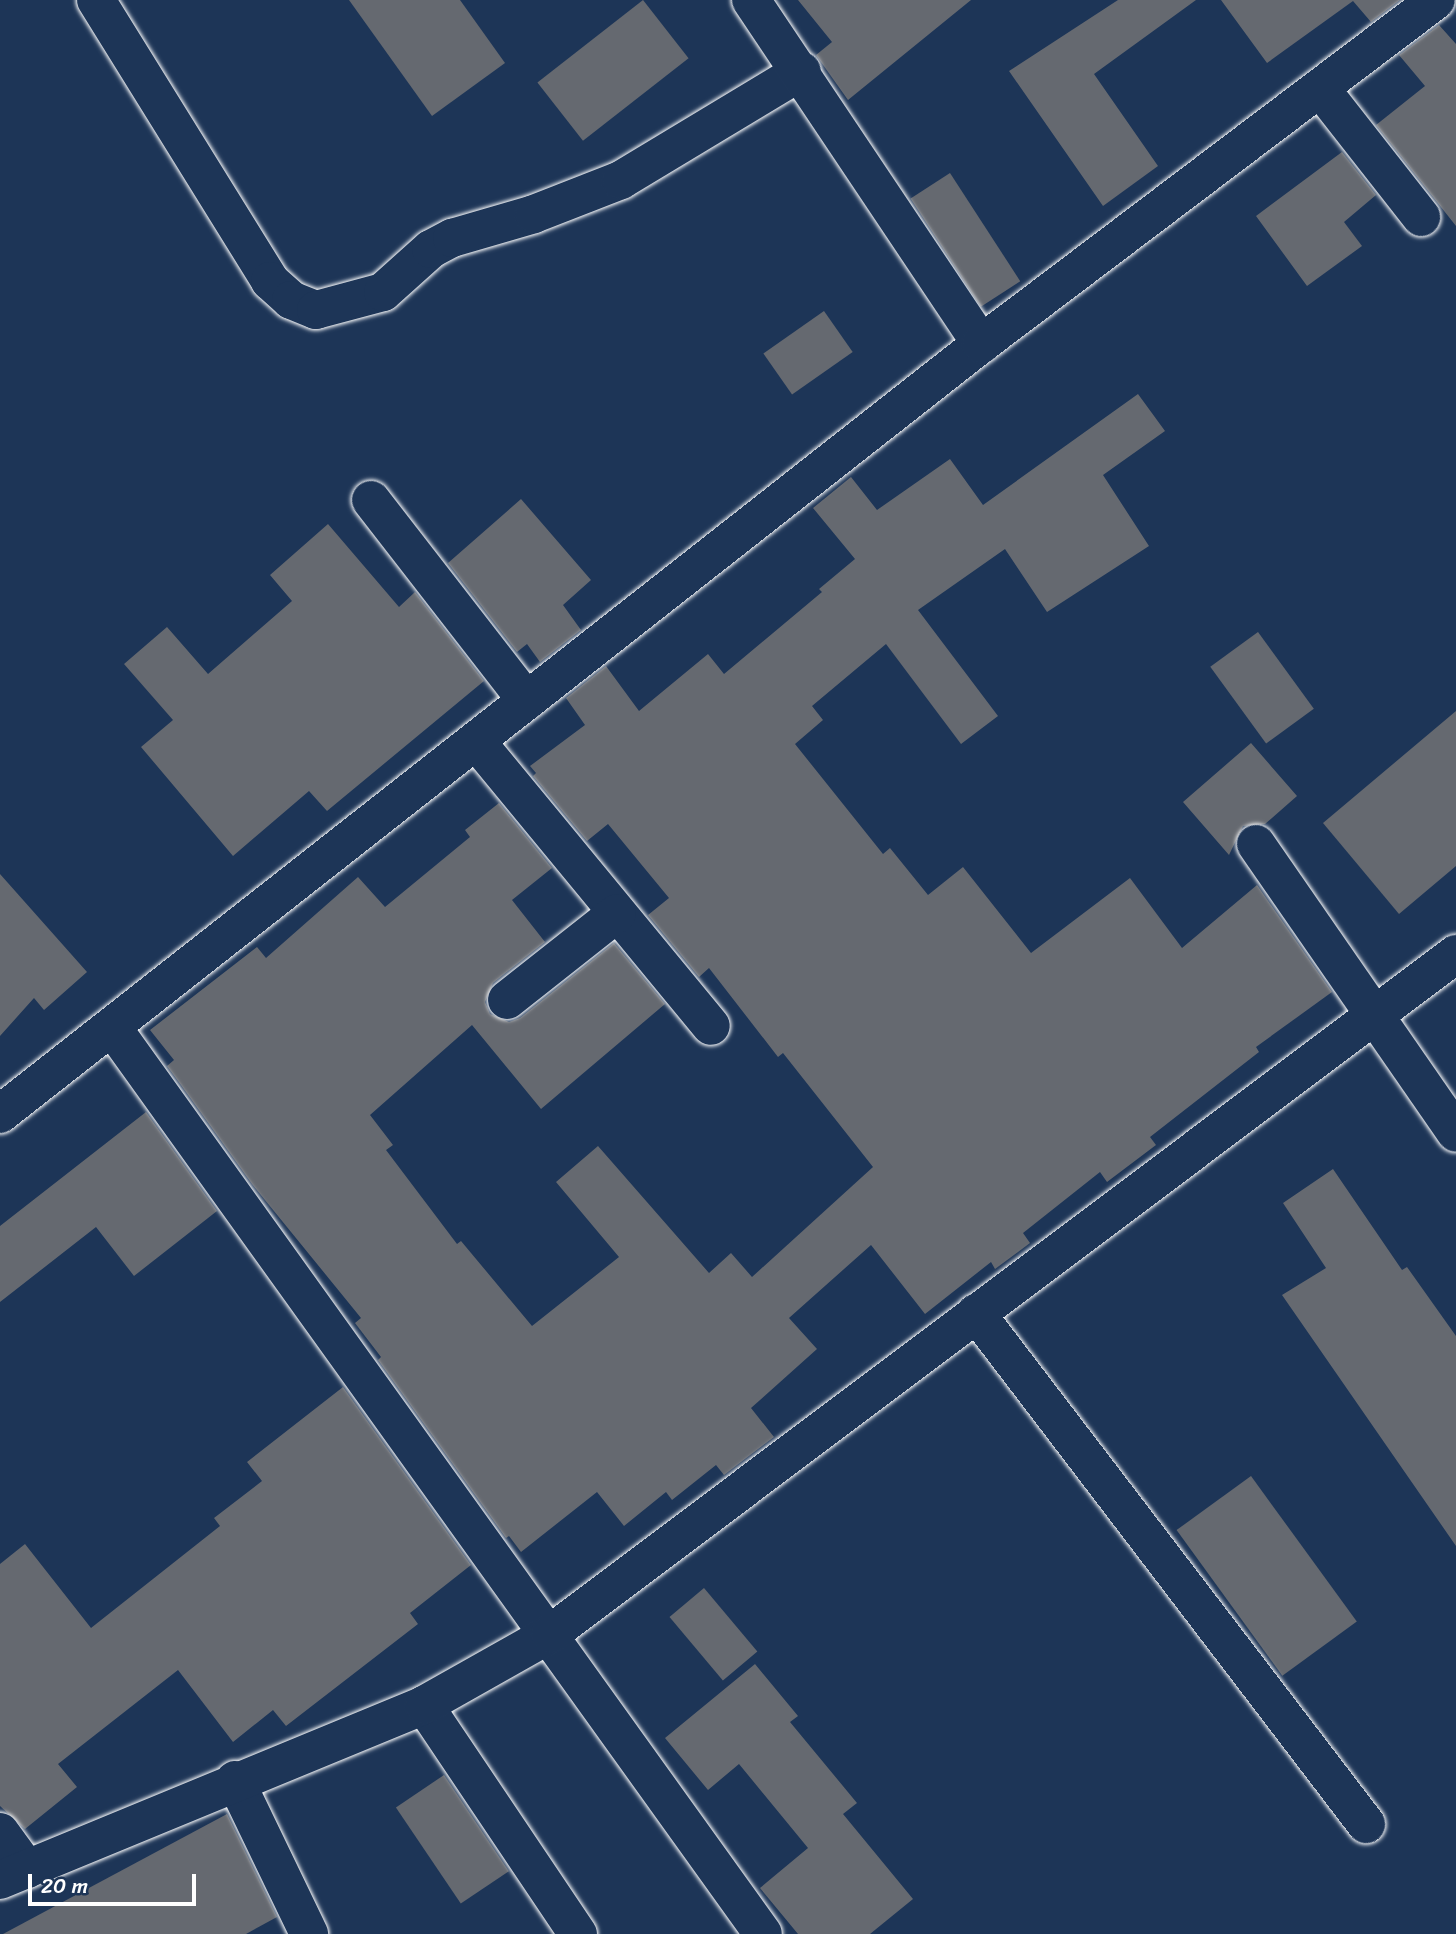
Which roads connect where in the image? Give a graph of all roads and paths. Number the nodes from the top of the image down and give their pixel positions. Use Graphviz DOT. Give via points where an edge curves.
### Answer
graph roads {
  1 [pos="96,0"];
  2 [pos="751,0"];
  3 [pos="1436,0"];
  4 [pos="802,71"];
  5 [pos="1320,88"];
  6 [pos="1421,217"];
  7 [pos="981,344"];
  8 [pos="371,500"];
  9 [pos="527,701"];
  10 [pos="476,741"];
  11 [pos="1256,844"];
  12 [pos="617,913"];
  13 [pos="1456,954"];
  14 [pos="507,1000"];
  15 [pos="1374,1016"];
  16 [pos="711,1026"];
  17 [pos="112,1027"];
  18 [pos="0,1114"];
  19 [pos="1456,1133"];
  20 [pos="976,1313"];
  21 [pos="550,1634"];
  22 [pos="424,1705"];
  23 [pos="235,1780"];
  24 [pos="1366,1824"];
  25 [pos="0,1832"];
  26 [pos="13,1875"];
  27 [pos="309,1934"];
  28 [pos="578,1934"];
  29 [pos="763,1934"];
  1 -- 4 [label="street" via="270,281 291,300 316,310 383,292 431,249 452,238 534,215 621,180"];
  2 -- 4 [label="street"];
  3 -- 5 [label="street"];
  4 -- 7 [label="street"];
  5 -- 6 [label="street"];
  5 -- 7 [label="street"];
  7 -- 9 [label="street"];
  8 -- 9 [label="street"];
  9 -- 10 [label="street"];
  10 -- 12 [label="street"];
  10 -- 17 [label="street"];
  11 -- 15 [label="street"];
  12 -- 14 [label="street"];
  12 -- 16 [label="street"];
  13 -- 15 [label="street"];
  15 -- 19 [label="street"];
  15 -- 20 [label="street"];
  17 -- 18 [label="street"];
  17 -- 21 [label="street"];
  20 -- 21 [label="street"];
  20 -- 24 [label="street"];
  21 -- 22 [label="street"];
  21 -- 29 [label="street"];
  22 -- 23 [label="street"];
  22 -- 28 [label="street"];
  23 -- 26 [label="street"];
  23 -- 27 [label="street"];
  25 -- 26 [label="street"];
}
